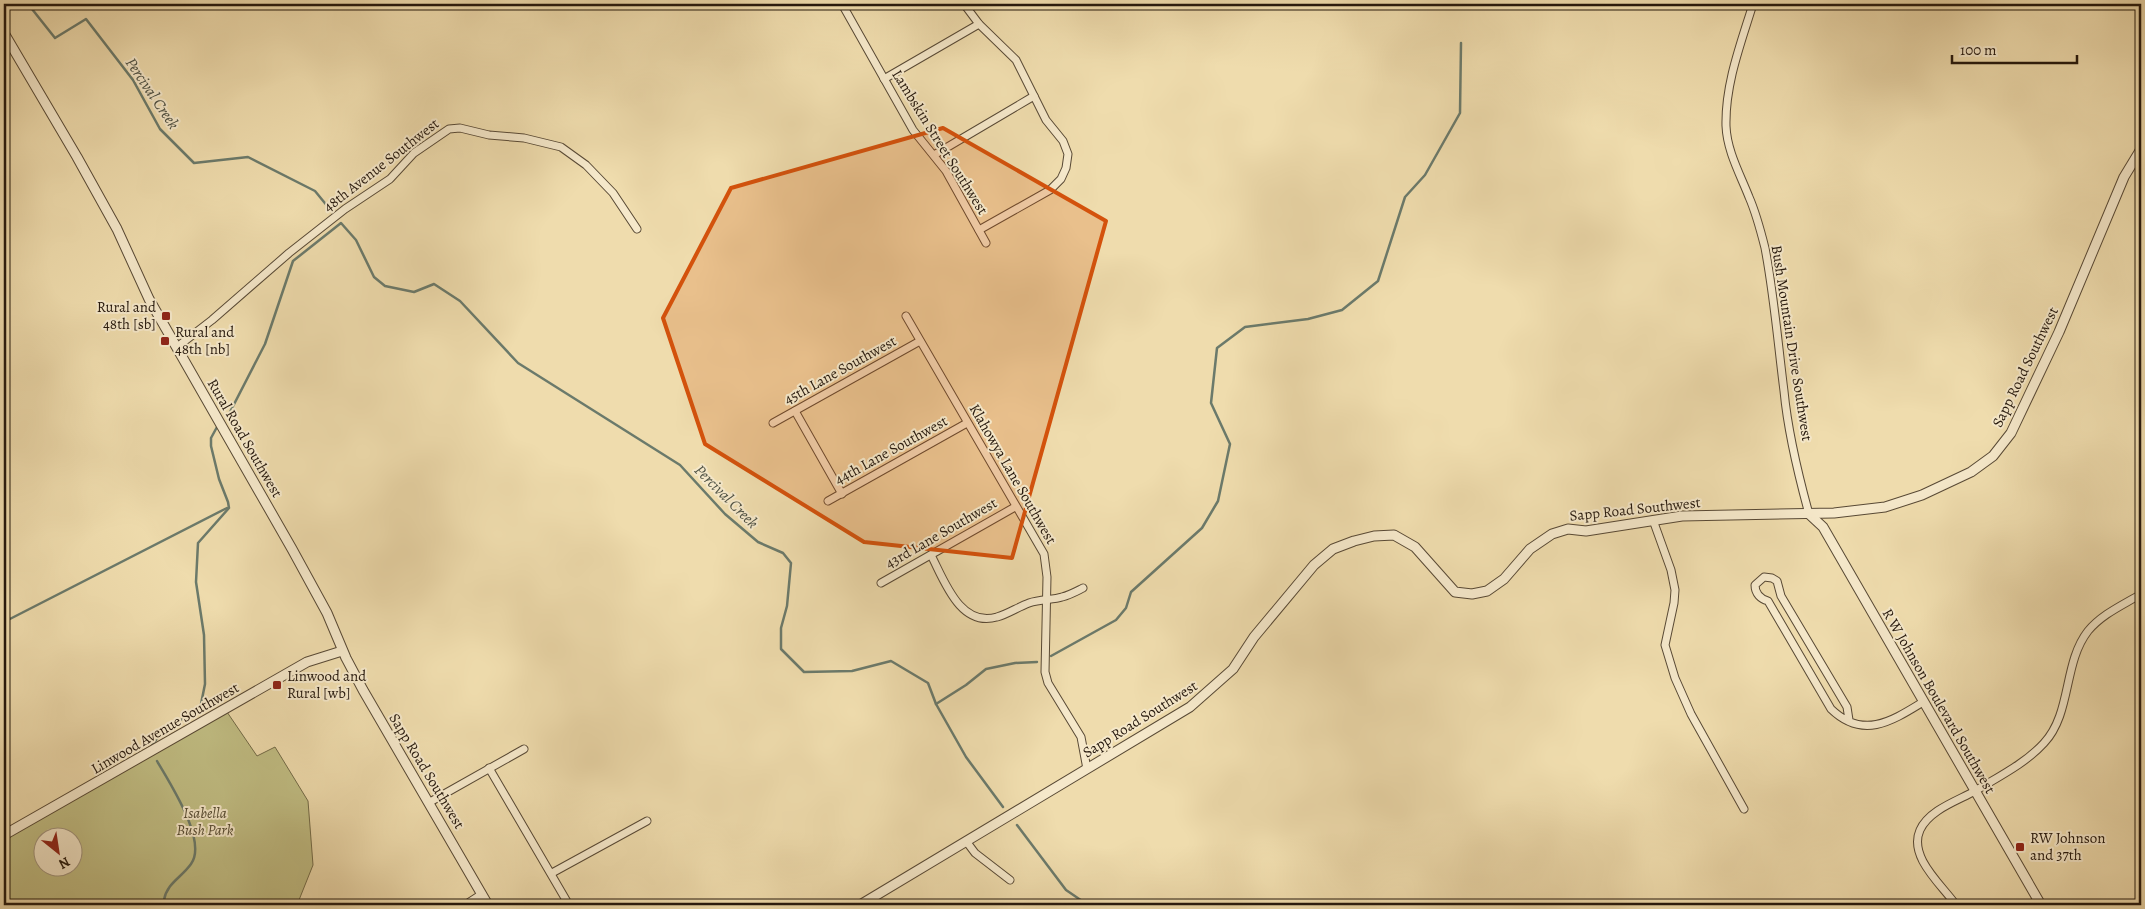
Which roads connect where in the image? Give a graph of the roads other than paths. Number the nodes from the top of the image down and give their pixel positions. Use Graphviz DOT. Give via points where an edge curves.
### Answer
graph roads {
  1 [pos="842,4"];
  2 [pos="964,4"];
  3 [pos="1753,4"];
  4 [pos="980,24"];
  5 [pos="4,32"];
  6 [pos="884,79"];
  7 [pos="1034,96"];
  8 [pos="2141,149"];
  9 [pos="934,155"];
  10 [pos="637,229"];
  11 [pos="979,230"];
  12 [pos="986,243"];
  13 [pos="906,316"];
  14 [pos="920,341"];
  15 [pos="177,347"];
  16 [pos="795,411"];
  17 [pos="773,423"];
  18 [pos="967,423"];
  19 [pos="842,494"];
  20 [pos="828,501"];
  21 [pos="1015,507"];
  22 [pos="1808,514"];
  23 [pos="1653,520"];
  24 [pos="931,555"];
  25 [pos="881,583"];
  26 [pos="1083,588"];
  27 [pos="2141,594"];
  28 [pos="1045,598"];
  29 [pos="342,651"];
  30 [pos="1923,702"];
  31 [pos="1849,720"];
  32 [pos="524,749"];
  33 [pos="489,768"];
  34 [pos="1087,769"];
  35 [pos="1975,790"];
  36 [pos="430,802"];
  37 [pos="1744,809"];
  38 [pos="647,822"];
  39 [pos="4,835"];
  40 [pos="966,841"];
  41 [pos="552,873"];
  42 [pos="1010,880"];
  43 [pos="482,894"];
  44 [pos="465,905"];
  45 [pos="488,905"];
  46 [pos="569,905"];
  47 [pos="860,905"];
  48 [pos="1956,905"];
  49 [pos="2041,905"];
  1 -- 6 [label="street, Lambskin Street Southwest"];
  2 -- 4 [label="street"];
  3 -- 22 [label="street, Bush Mountain Drive Southwest" via="1728,94 1726,127 1730,148 1750,198 1764,246 1784,393"];
  4 -- 6 [label="street"];
  4 -- 7 [label="street" via="1016,60"];
  5 -- 15 [label="street, Rural Road Southwest" via="108,211 148,299"];
  6 -- 9 [label="street, Lambskin Street Southwest" via="913,130"];
  7 -- 9 [label="street"];
  7 -- 11 [label="street" via="1046,120 1063,141 1068,154 1066,168 1050,190"];
  8 -- 22 [label="street, Sapp Road Southwest" via="2124,177 2059,332 2026,401 2011,432 1993,456 1971,472 1922,495 1885,507"];
  9 -- 11 [label="street, Lambskin Street Southwest"];
  10 -- 15 [label="street, 48th Avenue Southwest" via="613,193 586,165 561,147 524,138 449,129 414,153 390,178 289,253"];
  11 -- 12 [label="street, Lambskin Street Southwest"];
  13 -- 14 [label="street, Klahowya Lane Southwest"];
  14 -- 16 [label="street, 45th Lane Southwest"];
  14 -- 18 [label="street, Klahowya Lane Southwest"];
  15 -- 29 [label="street, Rural Road Southwest" via="327,613"];
  16 -- 17 [label="street, 45th Lane Southwest"];
  16 -- 19 [label="street"];
  18 -- 19 [label="street, 44th Lane Southwest"];
  18 -- 21 [label="street, Klahowya Lane Southwest"];
  19 -- 20 [label="street, 44th Lane Southwest"];
  21 -- 24 [label="street, 43rd Lane Southwest"];
  21 -- 28 [label="street, Klahowya Lane Southwest" via="1044,554"];
  22 -- 23 [label="street, Sapp Road Southwest" via="1682,516"];
  22 -- 30 [label="street, R W Johnson Boulevard Southwest" via="1823,527"];
  23 -- 34 [label="street, Sapp Road Southwest" via="1586,531 1568,529 1552,534 1530,549 1504,579 1487,591 1472,594 1455,592 1415,547 1394,535 1374,536 1333,550 1308,572 1233,669 1211,690 1190,707"];
  23 -- 37 [label="street" via="1675,590 1665,645 1675,678 1709,749"];
  24 -- 25 [label="street, 43rd Lane Southwest"];
  24 -- 28 [label="street" via="956,602 967,613 980,619 996,618"];
  26 -- 28 [label="street" via="1061,598"];
  27 -- 35 [label="street" via="2101,618 2087,633 2076,657 2059,717 2047,740 2031,755"];
  28 -- 34 [label="street, Klahowya Lane Southwest" via="1046,678 1081,737"];
  29 -- 36 [label="street, Sapp Road Southwest"];
  29 -- 39 [label="street, Linwood Avenue Southwest" via="307,662"];
  30 -- 31 [label="street" via="1879,726"];
  30 -- 35 [label="street, R W Johnson Boulevard Southwest"];
  31 -- 31 [label="street" via="1847,708 1781,596 1777,581 1764,577 1756,585 1757,594 1768,602 1831,709"];
  32 -- 33 [label="street"];
  33 -- 36 [label="street"];
  33 -- 41 [label="street"];
  34 -- 40 [label="street, Sapp Road Southwest"];
  35 -- 48 [label="street" via="1929,818 1918,839 1921,858"];
  35 -- 49 [label="street, R W Johnson Boulevard Southwest"];
  36 -- 43 [label="street, Sapp Road Southwest"];
  38 -- 41 [label="street"];
  40 -- 42 [label="street" via="975,853"];
  40 -- 47 [label="street, Sapp Road Southwest"];
  41 -- 46 [label="street"];
  43 -- 44 [label="street"];
  43 -- 45 [label="street, Sapp Road Southwest"];
}
